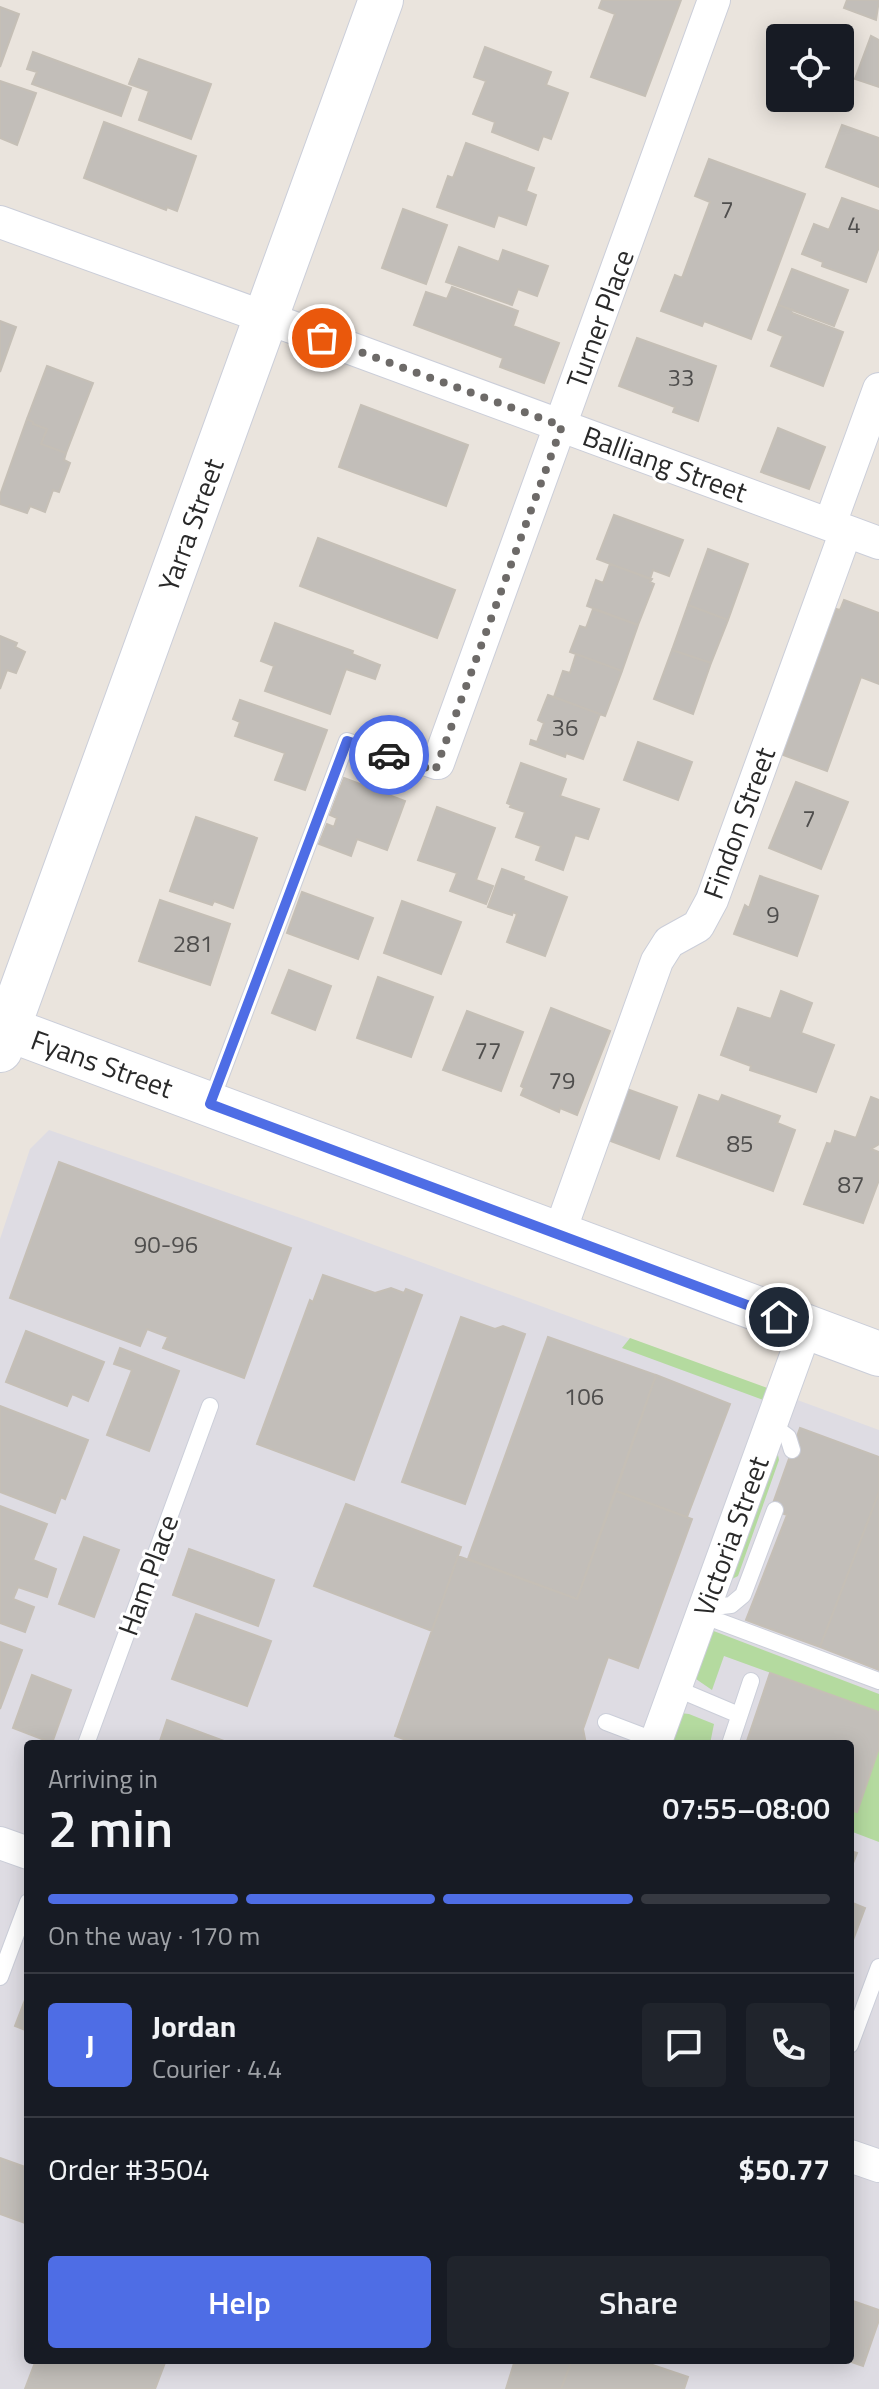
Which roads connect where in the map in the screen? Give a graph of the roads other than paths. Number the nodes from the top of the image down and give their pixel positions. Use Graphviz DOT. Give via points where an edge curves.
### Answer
graph roads {
  1 [pos="381,0"];
  2 [pos="714,0"];
  3 [pos="0,222"];
  4 [pos="266,318"];
  5 [pos="879,389"];
  6 [pos="562,426"];
  7 [pos="838,528"];
  8 [pos="879,543"];
  9 [pos="438,763"];
  10 [pos="3,1035"];
  11 [pos="210,1104"];
  12 [pos="559,1234"];
  13 [pos="806,1328"];
  14 [pos="879,1354"];
  15 [pos="210,1406"];
  16 [pos="771,1424"];
  17 [pos="792,1450"];
  18 [pos="775,1510"];
  19 [pos="703,1612"];
  20 [pos="751,1681"];
  21 [pos="879,1681"];
  22 [pos="675,1688"];
  23 [pos="739,1715"];
  24 [pos="606,1722"];
  25 [pos="87,1740"];
  26 [pos="649,1740"];
  27 [pos="657,1740"];
  28 [pos="731,1740"];
  29 [pos="0,1843"];
  30 [pos="24,1852"];
  31 [pos="24,1913"];
  32 [pos="879,1967"];
  33 [pos="0,1977"];
  34 [pos="854,2034"];
  35 [pos="854,2157"];
  36 [pos="879,2166"];
  1 -- 4 [label="street, Yarra Street"];
  2 -- 6 [label="street, Turner Place"];
  3 -- 4 [label="street, Balliang Street"];
  4 -- 6 [label="street, Balliang Street"];
  4 -- 10 [label="street, Yarra Street"];
  5 -- 7 [label="street, Findon Street"];
  6 -- 7 [label="street, Balliang Street"];
  6 -- 9 [label="street, Turner Place"];
  7 -- 8 [label="street, Balliang Street"];
  7 -- 12 [label="street, Findon Street" via="712,900 698,926 669,942 657,961"];
  9 -- 11 [label="lane, Turner Place" via="435,771 347,741"];
  10 -- 11 [label="street, Fyans Street"];
  11 -- 12 [label="street, Fyans Street"];
  12 -- 13 [label="street, Fyans Street"];
  13 -- 14 [label="street, Fyans Street"];
  13 -- 16 [label="street, Victoria Street"];
  15 -- 25 [label="lane, Ham Place"];
  16 -- 17 [label="lane" via="788,1437"];
  16 -- 19 [label="street, Victoria Street"];
  18 -- 19 [label="lane" via="743,1595 731,1605"];
  19 -- 21 [label="lane"];
  19 -- 22 [label="street, Victoria Street"];
  20 -- 23 [label="lane"];
  22 -- 23 [label="lane"];
  22 -- 27 [label="street, Victoria Street"];
  23 -- 28 [label="lane"];
  24 -- 26 [label="lane"];
  29 -- 30 [label="street"];
  31 -- 33 [label="lane"];
  32 -- 34 [label="lane"];
  35 -- 36 [label="street"];
}
